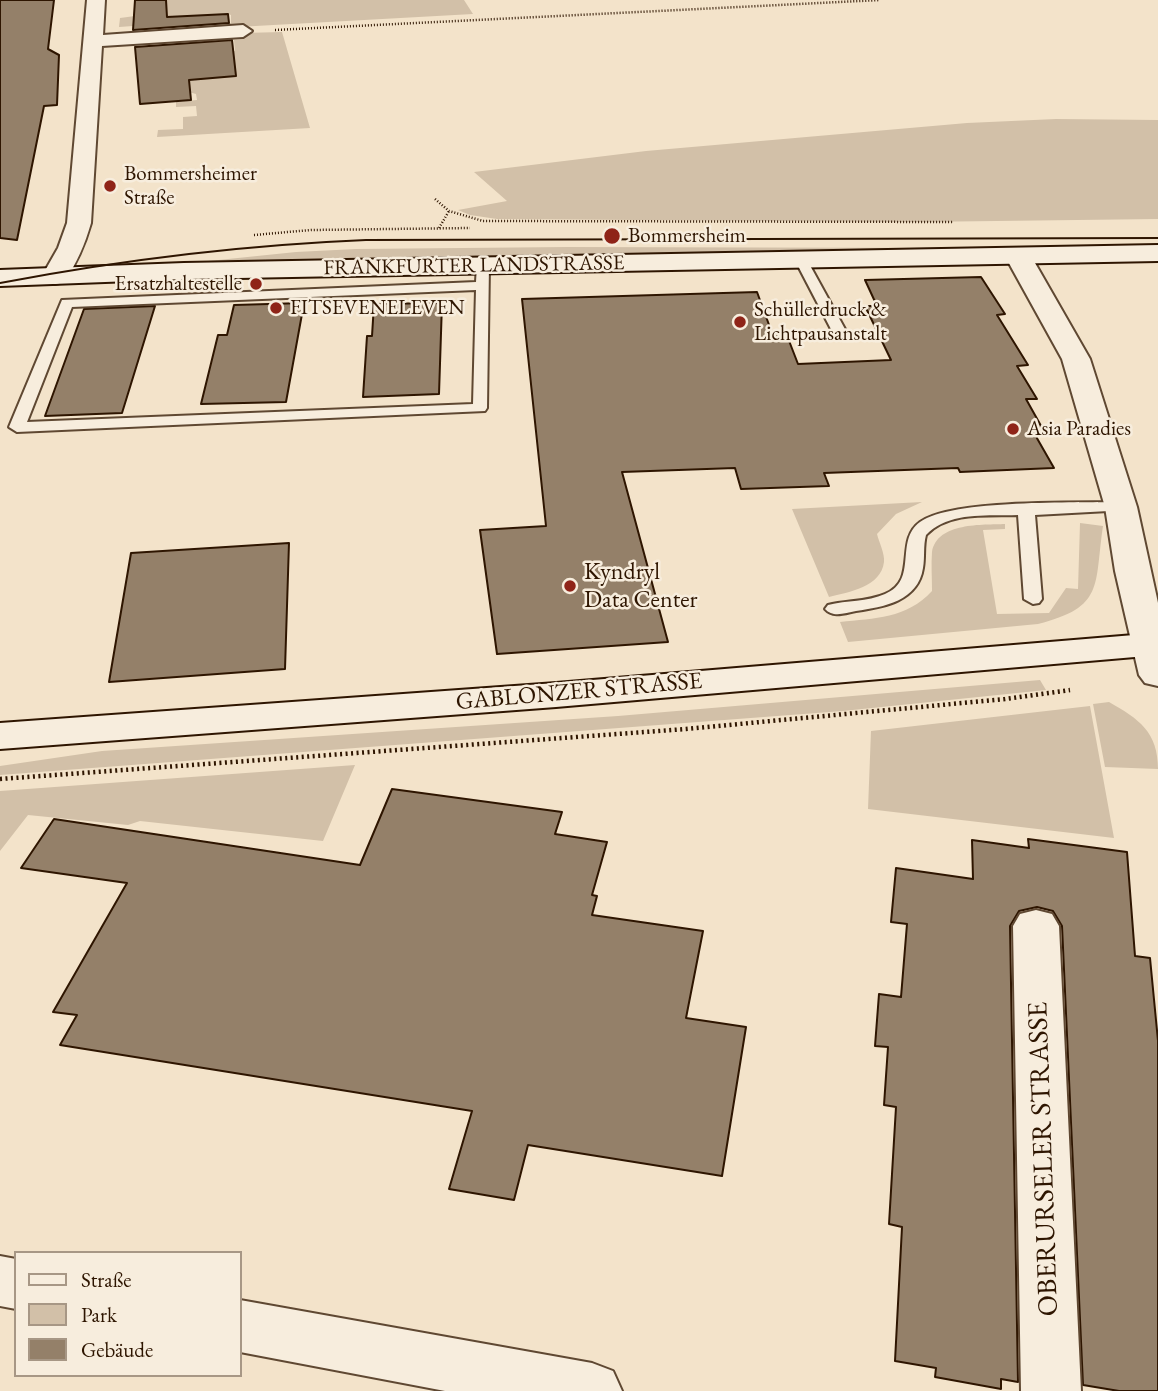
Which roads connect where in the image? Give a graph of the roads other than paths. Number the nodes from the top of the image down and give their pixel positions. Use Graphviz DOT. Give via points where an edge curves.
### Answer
graph roads {
  1 [pos="96,0"];
  2 [pos="243,30"];
  3 [pos="93,41"];
  4 [pos="1158,253"];
  5 [pos="1018,256"];
  6 [pos="801,260"];
  7 [pos="483,275"];
  8 [pos="55,276"];
  9 [pos="0,278"];
  10 [pos="839,331"];
  11 [pos="1121,507"];
  12 [pos="1026,510"];
  13 [pos="1033,599"];
  14 [pos="834,609"];
  15 [pos="1155,654"];
  16 [pos="0,736"];
  17 [pos="1036,926"];
  18 [pos="242,1326"];
  19 [pos="592,1391"];
  20 [pos="1051,1391"];
  1 -- 3 [label="street"];
  2 -- 3 [label="street"];
  3 -- 8 [label="street" via="79,223"];
  4 -- 5 [label="street, FRANKFURTER LANDSTRASSE"];
  5 -- 6 [label="street, FRANKFURTER LANDSTRASSE"];
  5 -- 11 [label="street" via="1076,359"];
  6 -- 7 [label="street, FRANKFURTER LANDSTRASSE"];
  6 -- 10 [label="lane"];
  7 -- 7 [label="lane" via="480,408 17,427 67,303"];
  7 -- 8 [label="street, FRANKFURTER LANDSTRASSE"];
  8 -- 9 [label="street, FRANKFURTER LANDSTRASSE"];
  11 -- 12 [label="lane"];
  11 -- 15 [label="street"];
  12 -- 13 [label="lane"];
  12 -- 14 [label="lane" via="941,517 922,528 914,542 914,569 906,589 879,603"];
  15 -- 16 [label="street, GABLONZER STRASSE"];
  17 -- 20 [label="street, OBERURSELER STRASSE"];
  18 -- 19 [label="street"];
}
